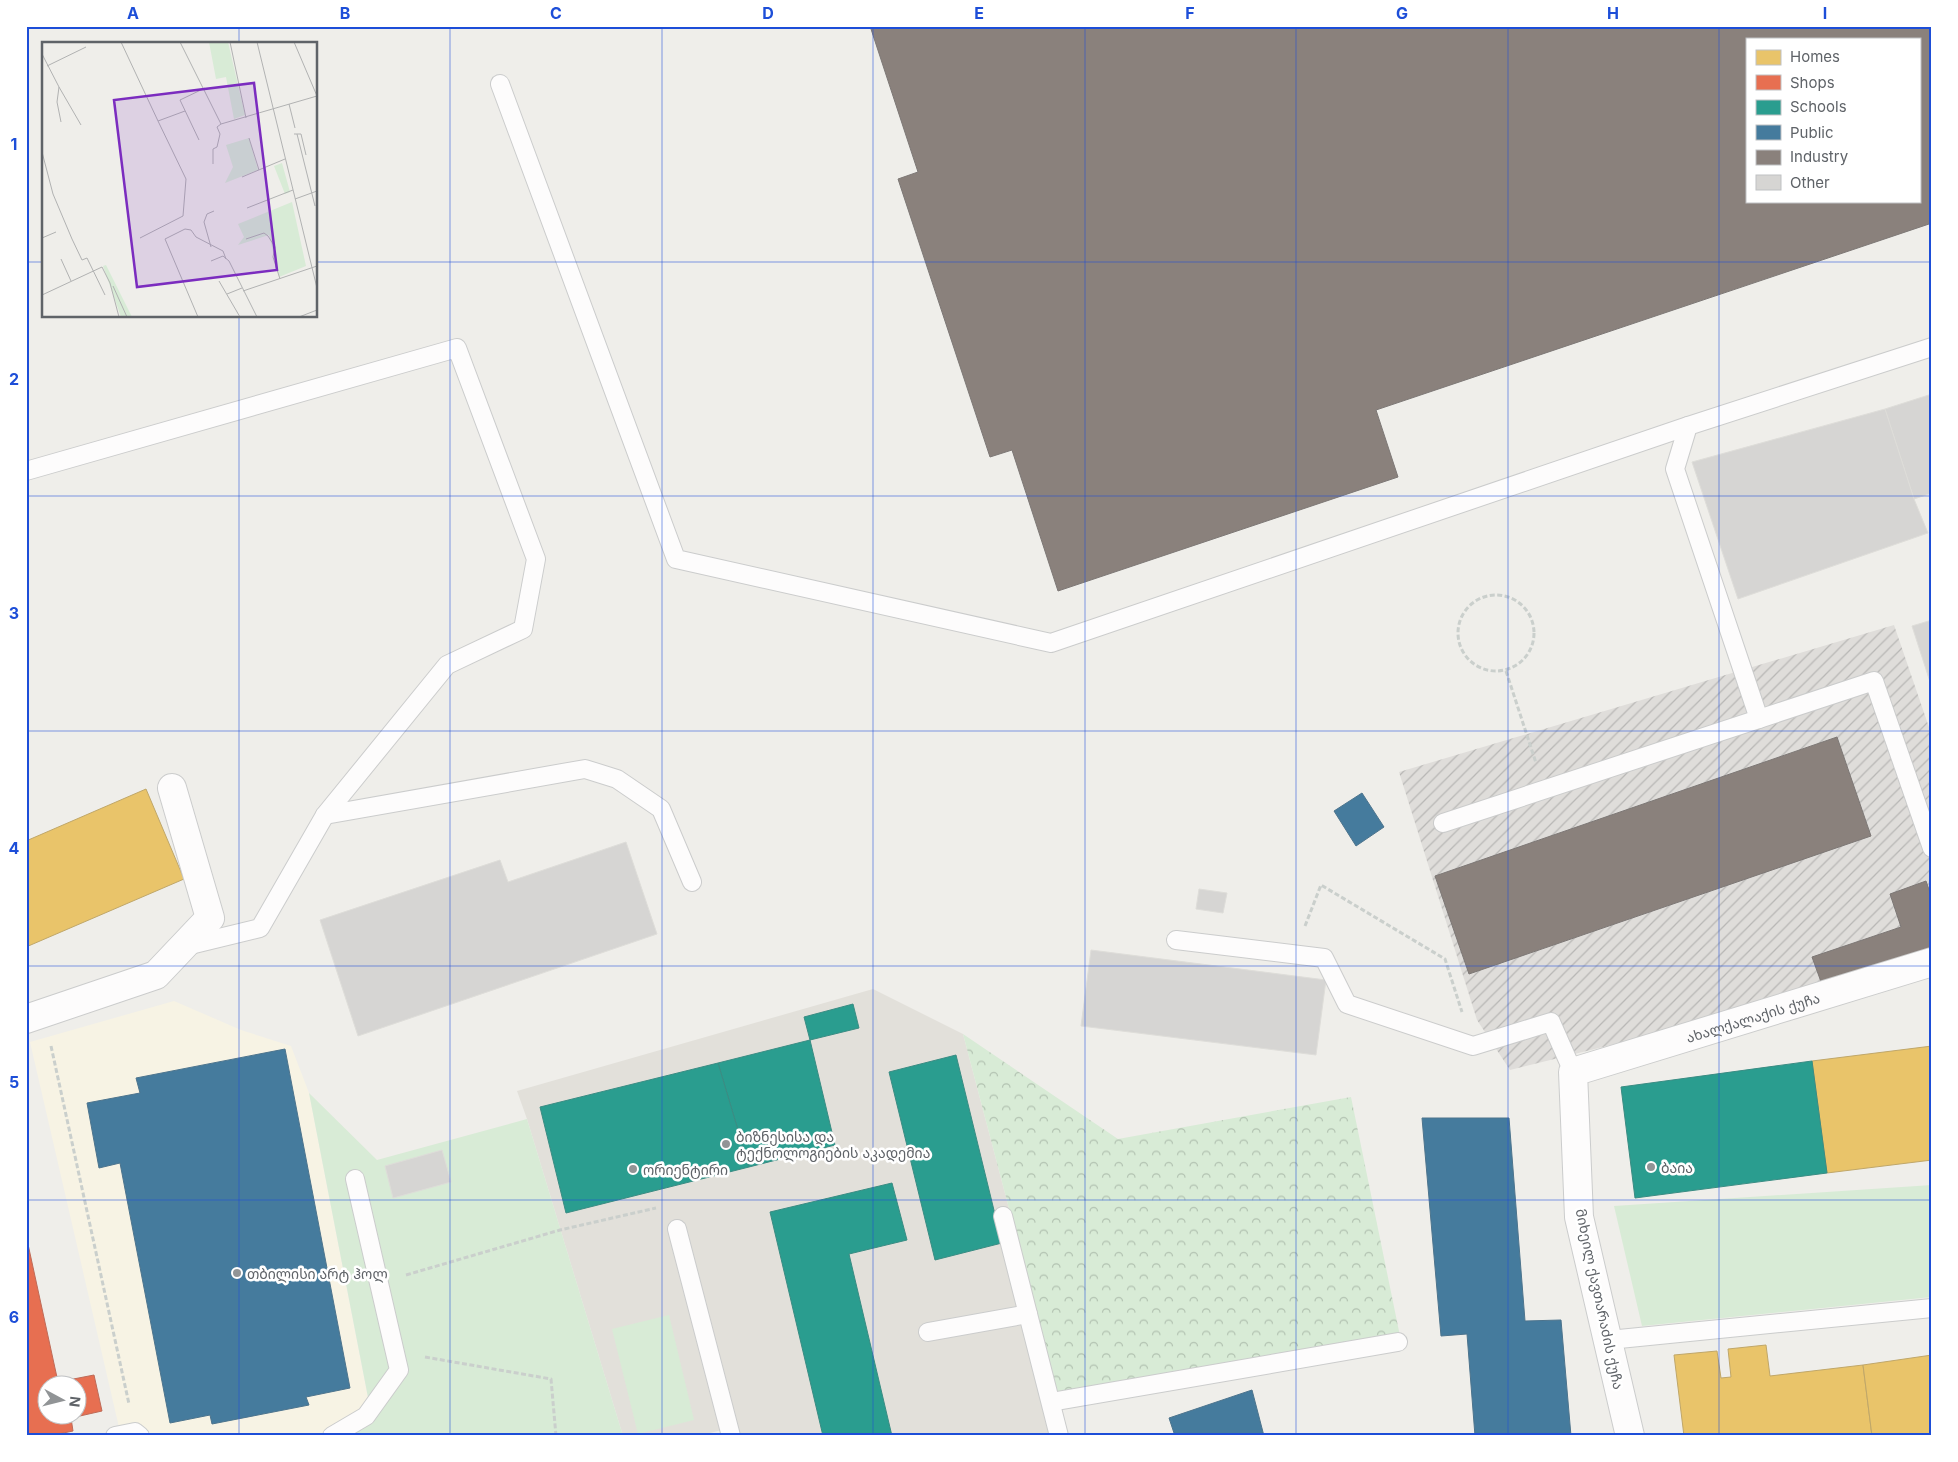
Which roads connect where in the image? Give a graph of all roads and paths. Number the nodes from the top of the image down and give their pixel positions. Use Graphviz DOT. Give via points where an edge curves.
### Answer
graph roads {
  1 [pos="500,84"];
  2 [pos="1932,347"];
  3 [pos="1688,426"];
  4 [pos="26,471"];
  5 [pos="1506,671"];
  6 [pos="1759,719"];
  7 [pos="172,788"];
  8 [pos="1545,790"];
  9 [pos="325,815"];
  10 [pos="1443,823"];
  11 [pos="1932,848"];
  12 [pos="692,882"];
  13 [pos="1176,940"];
  14 [pos="183,947"];
  15 [pos="1294,954"];
  16 [pos="1932,962"];
  17 [pos="1455,990"];
  18 [pos="35,1016"];
  19 [pos="1573,1072"];
  20 [pos="356,1179"];
  21 [pos="1003,1216"];
  22 [pos="677,1229"];
  23 [pos="379,1283"];
  24 [pos="1932,1308"];
  25 [pos="1028,1314"];
  26 [pos="928,1332"];
  27 [pos="1609,1340"];
  28 [pos="1398,1342"];
  29 [pos="395,1352"];
  30 [pos="1051,1402"];
  31 [pos="137,1434"];
  32 [pos="115,1436"];
  33 [pos="332,1436"];
  34 [pos="556,1436"];
  35 [pos="731,1436"];
  36 [pos="1059,1436"];
  37 [pos="1630,1436"];
  1 -- 3 [label="lane" via="676,559 1051,643"];
  2 -- 3 [label="lane"];
  3 -- 6 [label="lane" via="1675,469"];
  4 -- 9 [label="lane" via="457,348 536,559 523,629 447,665"];
  5 -- 5 [label="path" via="1527,656 1534,630 1531,618 1516,600 1492,594 1470,604 1458,624 1457,636 1468,660 1479,668 1492,672"];
  5 -- 8 [label="path"];
  6 -- 8 [label="lane"];
  6 -- 11 [label="lane" via="1874,681"];
  7 -- 14 [label="street" via="210,918"];
  8 -- 10 [label="lane"];
  9 -- 12 [label="lane" via="586,769 617,778 661,809"];
  9 -- 14 [label="lane" via="260,928"];
  13 -- 15 [label="lane"];
  14 -- 18 [label="street" via="156,975"];
  15 -- 17 [label="path" via="1321,885 1445,959"];
  15 -- 19 [label="lane" via="1324,958 1347,1004 1473,1046 1551,1022"];
  16 -- 19 [label="street, ახალქალაქის ქუჩა"];
  18 -- 31 [label="path"];
  19 -- 27 [label="street, მიხეილ ქავთარაძის ქუჩა" via="1579,1217"];
  20 -- 23 [label="lane"];
  21 -- 25 [label="lane"];
  22 -- 23 [label="path" via="658,1208 560,1230"];
  22 -- 35 [label="lane"];
  23 -- 29 [label="lane"];
  24 -- 27 [label="lane"];
  25 -- 26 [label="lane"];
  25 -- 30 [label="lane"];
  27 -- 37 [label="street, მიხეილ ქავთარაძის ქუჩა"];
  28 -- 30 [label="lane"];
  29 -- 33 [label="lane" via="399,1370 366,1416"];
  29 -- 34 [label="path" via="551,1379"];
  30 -- 36 [label="lane"];
  31 -- 32 [label="lane"];
}
